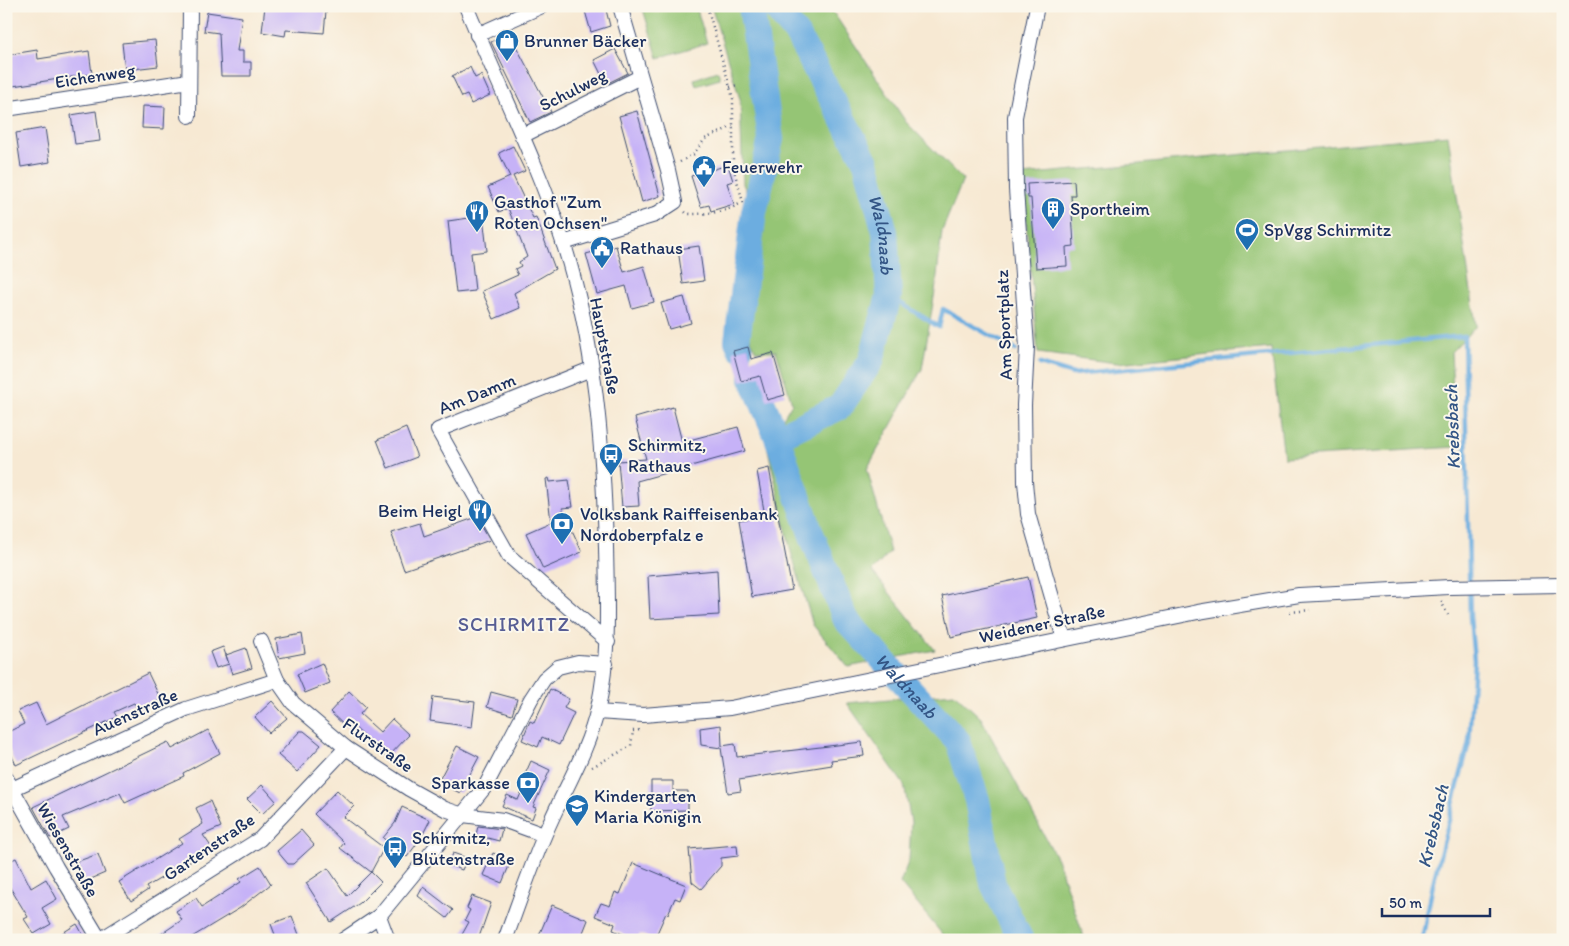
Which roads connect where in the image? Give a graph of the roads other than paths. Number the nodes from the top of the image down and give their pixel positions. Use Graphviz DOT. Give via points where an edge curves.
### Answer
graph roads {
  1 [pos="190,6"];
  2 [pos="466,6"];
  3 [pos="542,6"];
  4 [pos="620,6"];
  5 [pos="1037,6"];
  6 [pos="477,35"];
  7 [pos="640,77"];
  8 [pos="189,81"];
  9 [pos="6,109"];
  10 [pos="188,116"];
  11 [pos="522,136"];
  12 [pos="564,243"];
  13 [pos="591,369"];
  14 [pos="1563,585"];
  15 [pos="1064,639"];
  16 [pos="261,641"];
  17 [pos="608,642"];
  18 [pos="606,664"];
  19 [pos="277,680"];
  20 [pos="597,712"];
  21 [pos="346,748"];
  22 [pos="9,784"];
  23 [pos="463,815"];
  24 [pos="544,835"];
  25 [pos="379,916"];
  26 [pos="100,940"];
  27 [pos="343,940"];
  28 [pos="388,940"];
  29 [pos="505,940"];
  1 -- 8 [label="street"];
  2 -- 6 [label="street, Hauptstraße"];
  3 -- 6 [label="street"];
  4 -- 7 [label="street"];
  5 -- 15 [label="street, Am Sportplatz" via="1015,117 1016,189 1028,347 1025,482 1028,514"];
  6 -- 11 [label="street, Hauptstraße"];
  7 -- 11 [label="street, Schulweg"];
  7 -- 12 [label="street" via="675,202 655,215"];
  8 -- 9 [label="street, Eichenweg"];
  8 -- 10 [label="street"];
  11 -- 12 [label="street, Hauptstraße"];
  12 -- 13 [label="street, Hauptstraße"];
  13 -- 17 [label="street, Hauptstraße" via="604,465"];
  13 -- 17 [label="street, Am Damm" via="438,430 509,556"];
  14 -- 15 [label="street, Weidener Straße" via="1498,586 1446,592 1300,595"];
  15 -- 20 [label="street, Weidener Straße" via="730,708 632,715"];
  16 -- 19 [label="street, Flurstraße"];
  17 -- 18 [label="street, Hauptstraße"];
  18 -- 20 [label="street, Hauptstraße"];
  18 -- 23 [label="street" via="571,663 558,667 544,679 486,787"];
  19 -- 21 [label="street, Flurstraße" via="293,703"];
  19 -- 22 [label="street, Auenstraße" via="186,709"];
  20 -- 24 [label="street, Hauptstraße"];
  21 -- 23 [label="street, Flurstraße" via="416,793"];
  21 -- 26 [label="street, Gartenstraße" via="260,839"];
  22 -- 26 [label="street, Wiesenstraße"];
  23 -- 24 [label="street, Flurstraße" via="502,820"];
  23 -- 25 [label="street"];
  24 -- 29 [label="street, Hauptstraße"];
  25 -- 27 [label="street"];
  25 -- 28 [label="street"];
}
